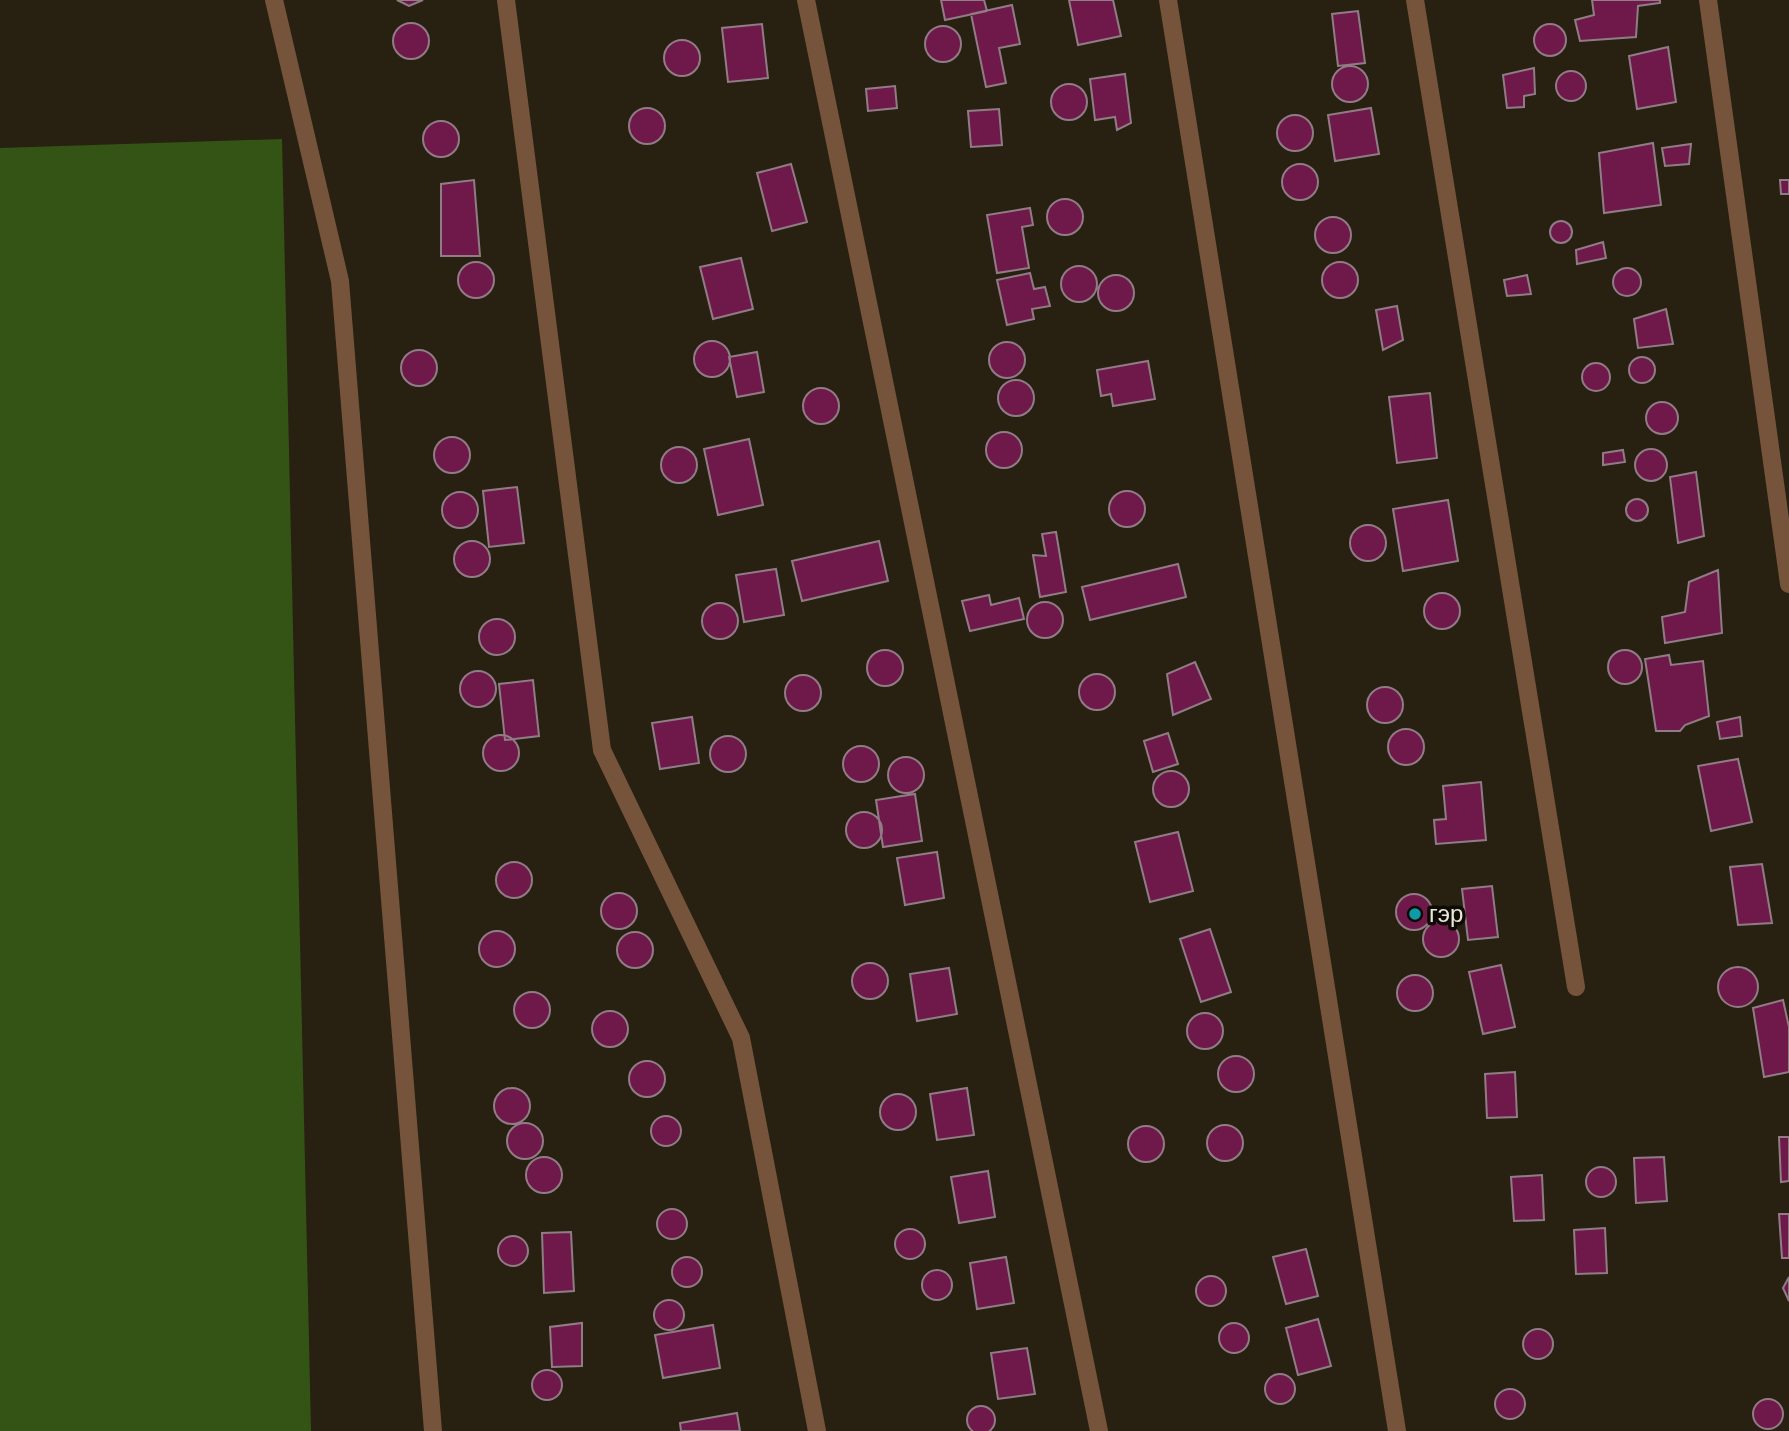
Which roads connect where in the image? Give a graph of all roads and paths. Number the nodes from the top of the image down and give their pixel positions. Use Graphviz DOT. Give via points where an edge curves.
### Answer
graph roads {
  1 [pos="274,0"];
  2 [pos="506,0"];
  3 [pos="806,0"];
  4 [pos="1168,0"];
  5 [pos="1415,0"];
  6 [pos="1708,0"];
  7 [pos="1789,584"];
  8 [pos="1576,987"];
  9 [pos="433,1431"];
  10 [pos="817,1431"];
  11 [pos="1099,1431"];
  12 [pos="1397,1431"];
  1 -- 9 [label="street" via="340,281"];
  2 -- 10 [label="street" via="602,750 741,1038"];
  3 -- 11 [label="street"];
  4 -- 12 [label="street"];
  5 -- 8 [label="street"];
  6 -- 7 [label="street"];
}
